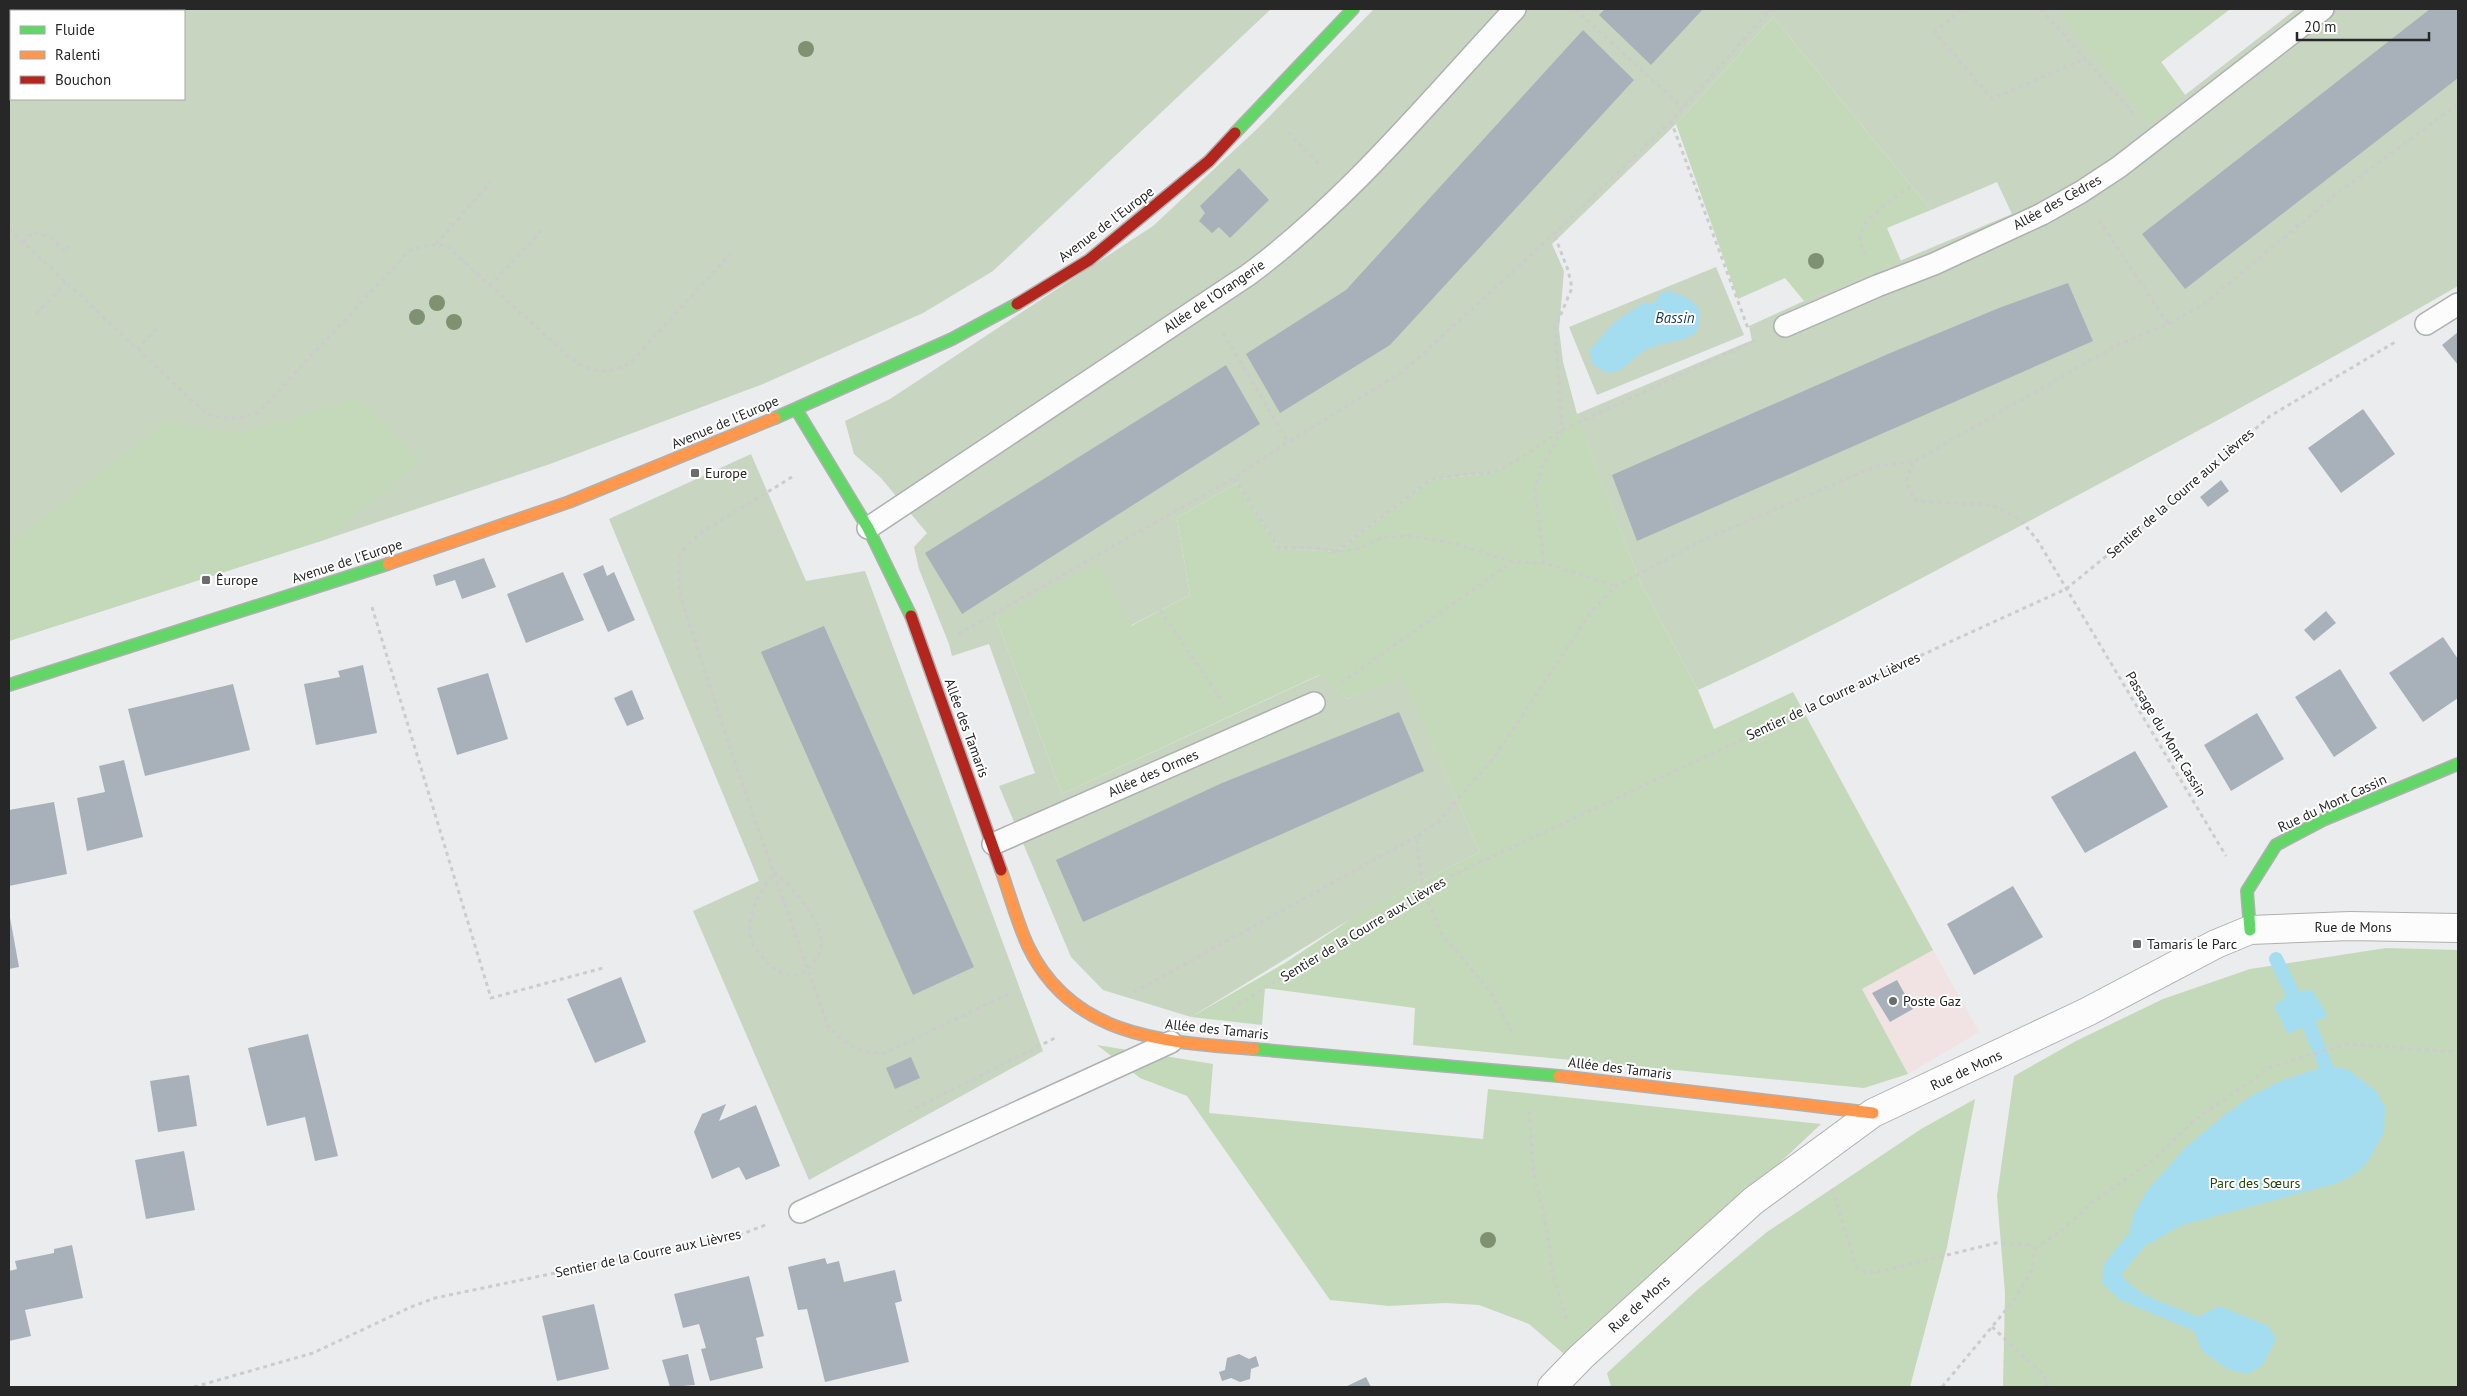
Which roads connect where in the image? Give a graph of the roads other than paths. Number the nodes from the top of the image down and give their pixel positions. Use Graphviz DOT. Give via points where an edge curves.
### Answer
graph roads {
  1 [pos="1353,9"];
  2 [pos="1514,9"];
  3 [pos="2323,9"];
  4 [pos="2458,304"];
  5 [pos="2426,324"];
  6 [pos="1786,326"];
  7 [pos="796,409"];
  8 [pos="868,528"];
  9 [pos="9,685"];
  10 [pos="1314,702"];
  11 [pos="2458,764"];
  12 [pos="993,844"];
  13 [pos="2458,928"];
  14 [pos="2250,930"];
  15 [pos="1174,1042"];
  16 [pos="1873,1113"];
  17 [pos="800,1212"];
  18 [pos="1552,1387"];
  1 -- 7 [label="street, Avenue de l'Europe" via="1209,161 1089,260 952,339"];
  2 -- 8 [label="lane, Allée de l'Orangerie" via="1346,190 1285,247 1248,275"];
  3 -- 6 [label="lane, Allée des Cèdres" via="2081,192 2042,214 1934,264"];
  4 -- 5 [label="lane"];
  7 -- 8 [label="street, Allée des Tamaris"];
  7 -- 9 [label="street, Avenue de l'Europe" via="569,502 362,573"];
  8 -- 12 [label="street, Allée des Tamaris" via="906,603"];
  10 -- 12 [label="lane, Allée des Ormes"];
  11 -- 14 [label="street, Rue du Mont Cassin" via="2324,820 2276,845 2247,891"];
  12 -- 15 [label="street, Allée des Tamaris" via="1028,946 1052,983 1094,1018"];
  13 -- 14 [label="street, Rue de Mons" via="2350,926"];
  14 -- 16 [label="street, Rue de Mons" via="2216,944 2087,1012"];
  15 -- 16 [label="street, Allée des Tamaris" via="1524,1072"];
  15 -- 17 [label="lane"];
  16 -- 18 [label="street, Rue de Mons" via="1753,1201"];
}
